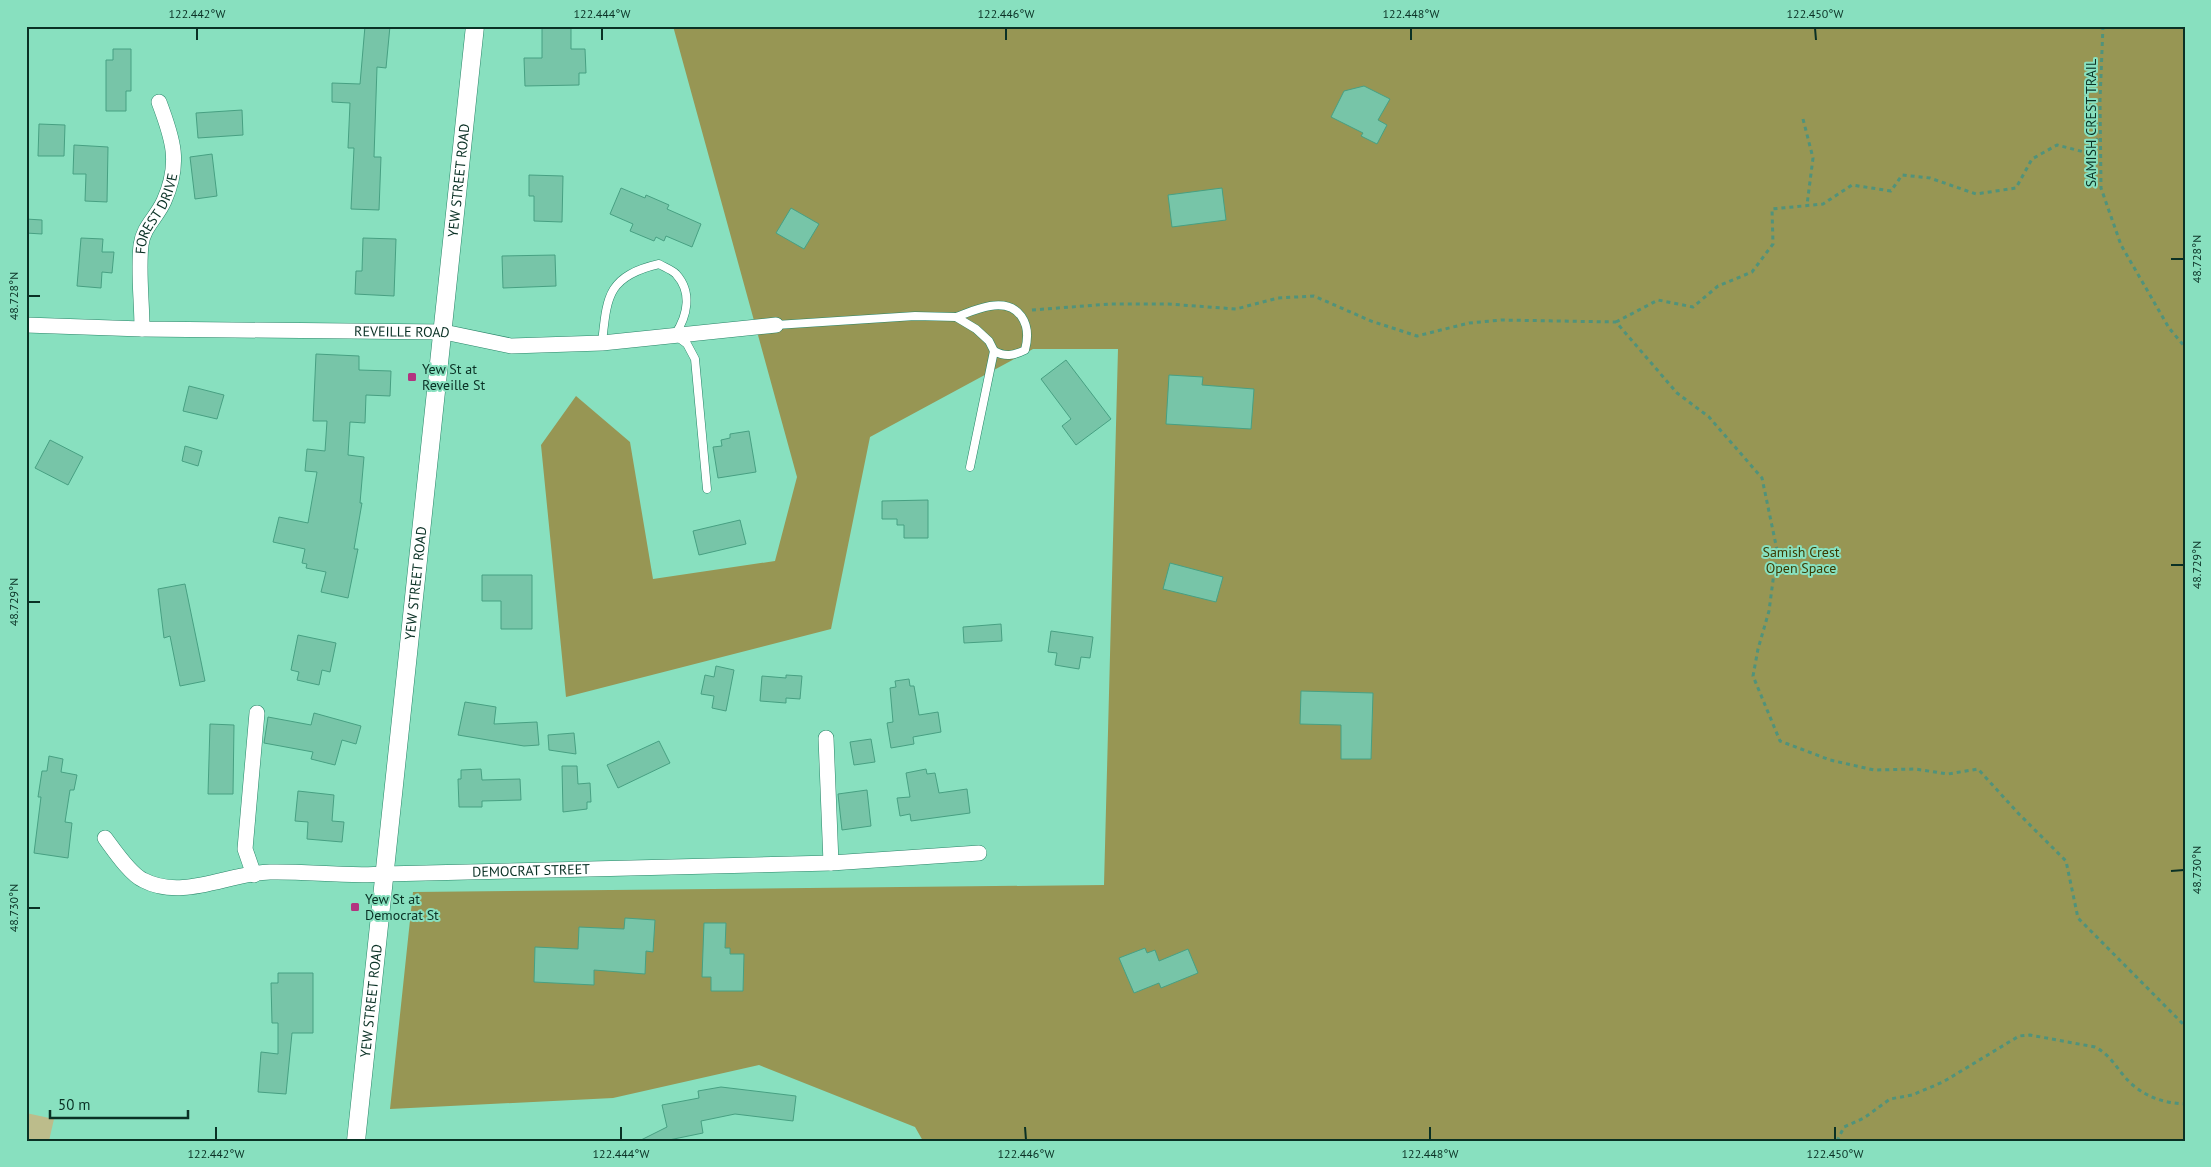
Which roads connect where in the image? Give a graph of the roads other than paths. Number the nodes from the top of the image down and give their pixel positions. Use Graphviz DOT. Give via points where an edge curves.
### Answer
graph roads {
  1 [pos="475,26"];
  2 [pos="159,102"];
  3 [pos="956,317"];
  4 [pos="26,325"];
  5 [pos="776,325"];
  6 [pos="142,329"];
  7 [pos="444,332"];
  8 [pos="675,335"];
  9 [pos="602,343"];
  10 [pos="994,350"];
  11 [pos="970,468"];
  12 [pos="708,489"];
  13 [pos="257,713"];
  14 [pos="826,738"];
  15 [pos="105,838"];
  16 [pos="979,853"];
  17 [pos="831,863"];
  18 [pos="384,874"];
  19 [pos="254,875"];
  20 [pos="356,1141"];
  1 -- 7 [label="street, YEW STREET ROAD"];
  2 -- 6 [label="street, FOREST DRIVE" via="173,140 174,162 164,201 148,225 141,244"];
  3 -- 5 [label="lane" via="915,316"];
  3 -- 10 [label="lane" via="976,329"];
  3 -- 10 [label="lane" via="990,306 1006,306 1019,313 1026,322 1029,336 1024,350 1014,356"];
  4 -- 6 [label="street, REVEILLE ROAD"];
  5 -- 8 [label="street, REVEILLE ROAD"];
  6 -- 7 [label="street, REVEILLE ROAD"];
  7 -- 9 [label="street, REVEILLE ROAD" via="511,346"];
  7 -- 18 [label="street, YEW STREET ROAD"];
  8 -- 9 [label="street, REVEILLE ROAD"];
  8 -- 9 [label="lane" via="688,305 685,291 676,274 659,264 628,276 609,294"];
  8 -- 12 [label="lane" via="687,344 695,359"];
  10 -- 11 [label="lane"];
  13 -- 19 [label="street" via="245,849"];
  14 -- 17 [label="street"];
  15 -- 19 [label="street, DEMOCRAT STREET" via="142,880 167,888"];
  16 -- 17 [label="street, DEMOCRAT STREET"];
  17 -- 18 [label="street, DEMOCRAT STREET"];
  18 -- 19 [label="street, DEMOCRAT STREET" via="354,876 268,872"];
  18 -- 20 [label="street, YEW STREET ROAD"];
}
